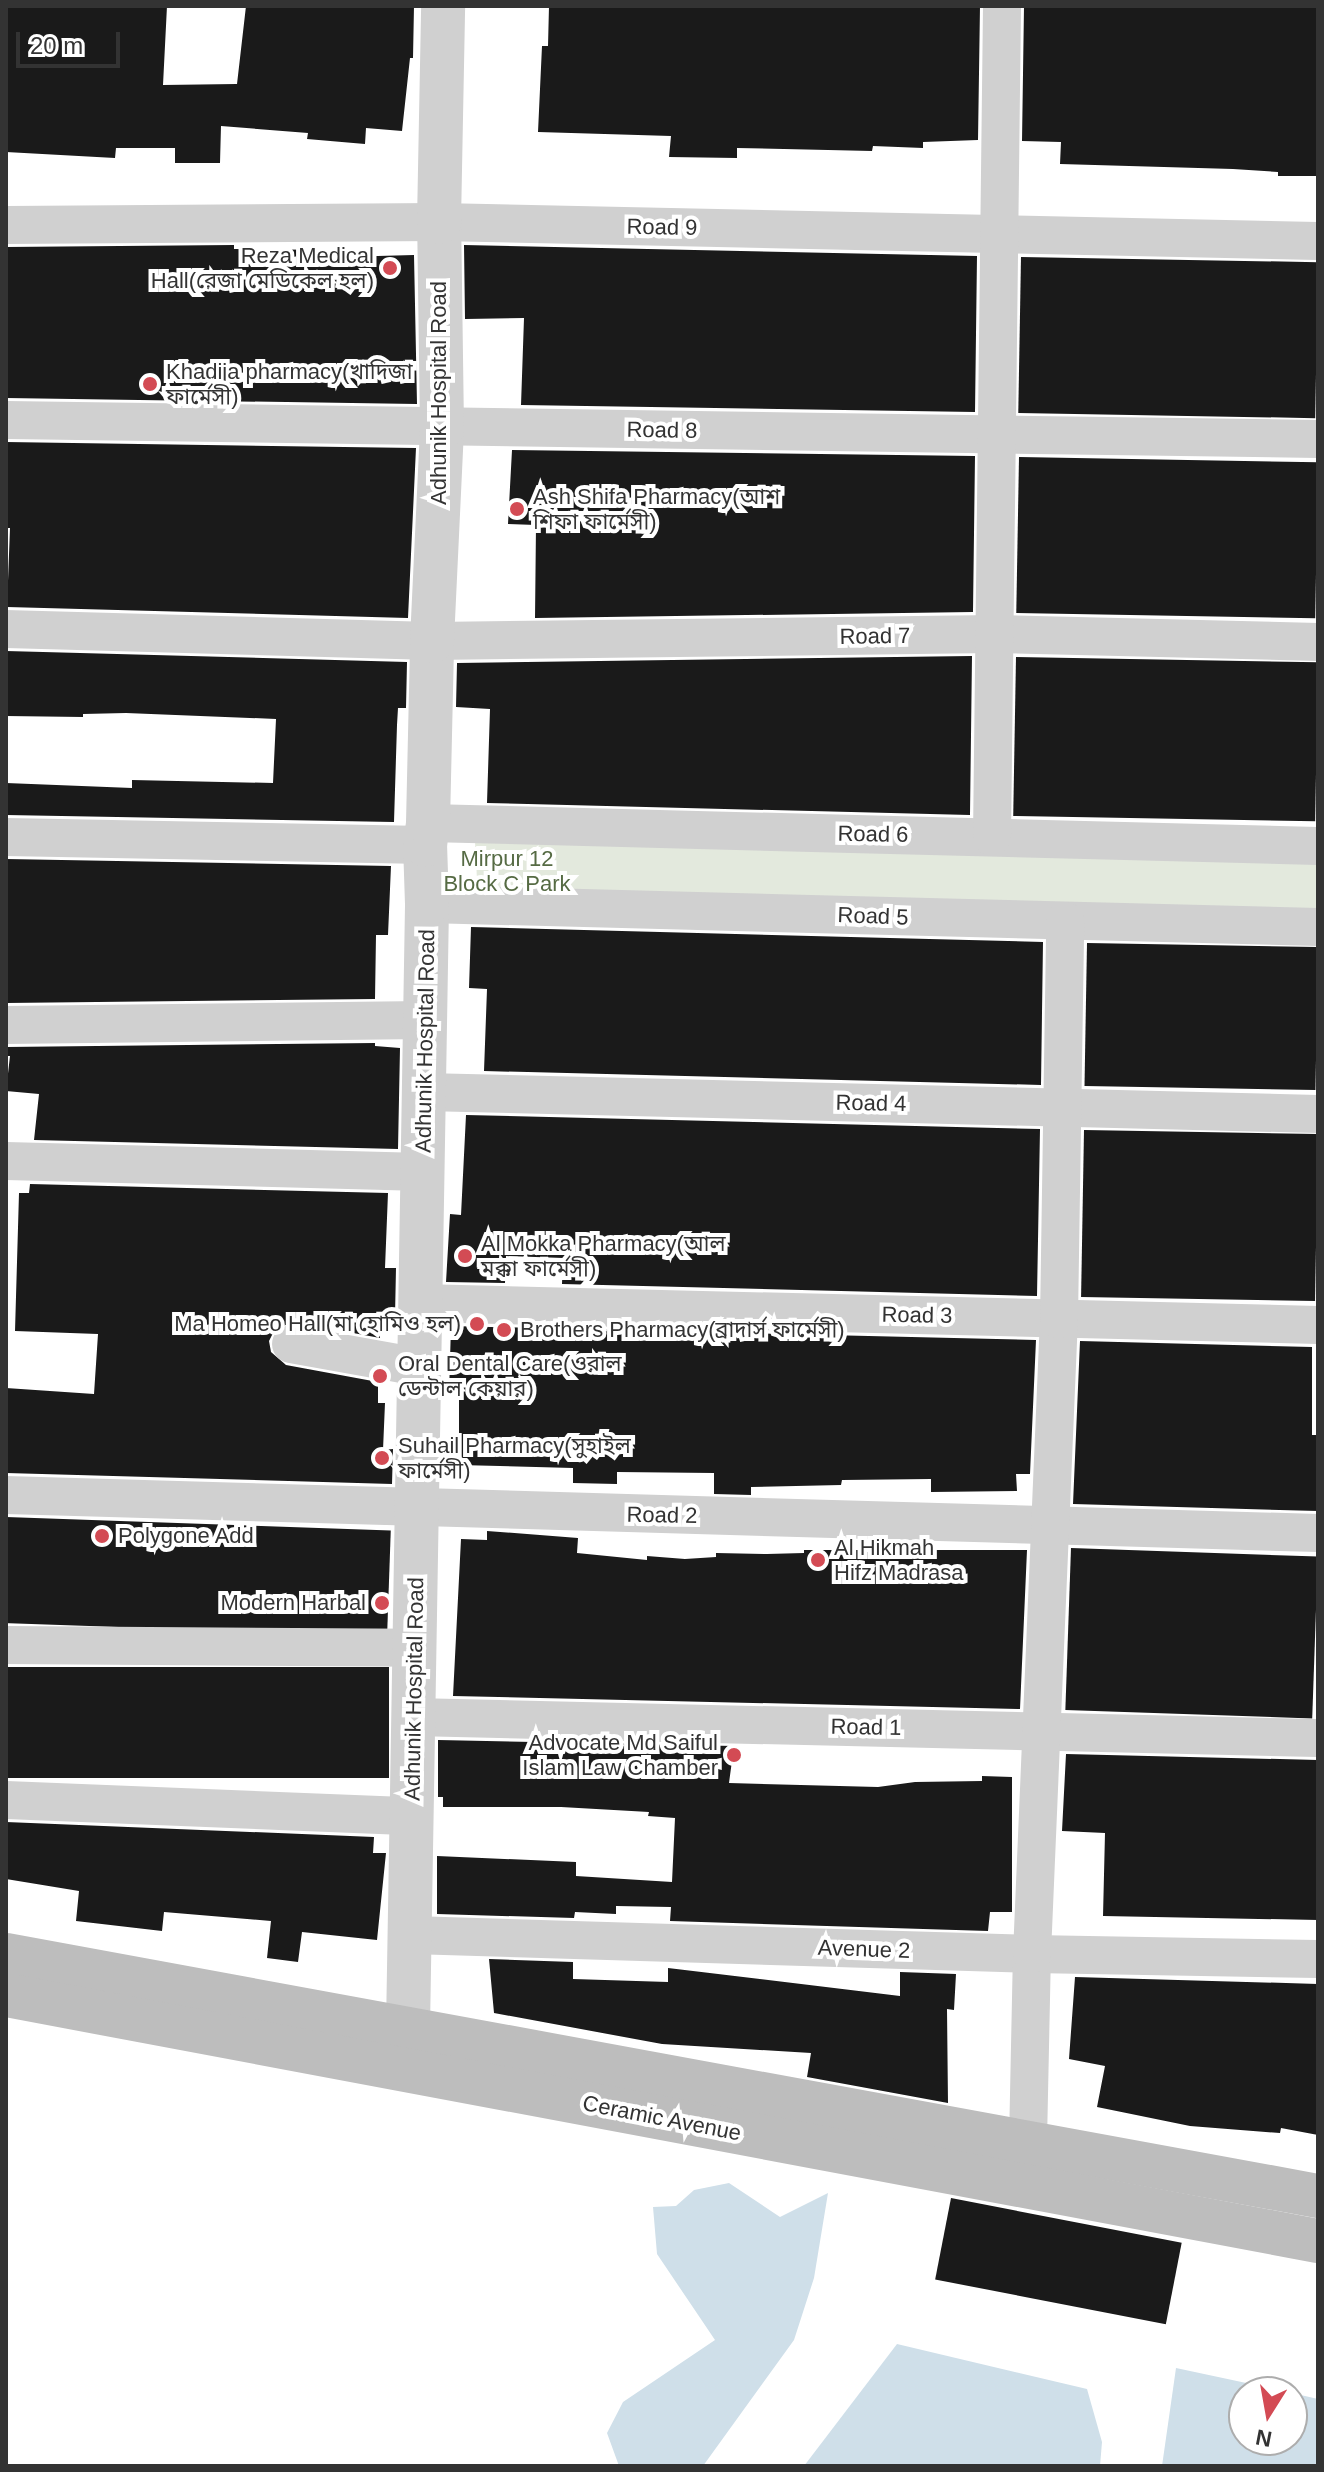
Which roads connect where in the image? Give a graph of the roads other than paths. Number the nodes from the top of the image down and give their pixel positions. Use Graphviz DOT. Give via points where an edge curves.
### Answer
graph roads {
  1 [pos="443,6"];
  2 [pos="1002,6"];
  3 [pos="439,222"];
  4 [pos="6,225"];
  5 [pos="999,234"];
  6 [pos="1318,241"];
  7 [pos="6,420"];
  8 [pos="442,428"];
  9 [pos="997,434"];
  10 [pos="1318,439"];
  11 [pos="6,629"];
  12 [pos="994,634"];
  13 [pos="432,641"];
  14 [pos="1318,642"];
  15 [pos="426,834"];
  16 [pos="6,837"];
  17 [pos="992,837"];
  18 [pos="1318,846"];
  19 [pos="427,904"];
  20 [pos="1065,921"];
  21 [pos="1318,927"];
  22 [pos="425,1020"];
  23 [pos="6,1025"];
  24 [pos="424,1092"];
  25 [pos="1063,1108"];
  26 [pos="1318,1114"];
  27 [pos="6,1161"];
  28 [pos="423,1172"];
  29 [pos="420,1303"];
  30 [pos="1059,1319"];
  31 [pos="1318,1325"];
  32 [pos="291,1344"];
  33 [pos="419,1367"];
  34 [pos="6,1495"];
  35 [pos="417,1509"];
  36 [pos="1051,1524"];
  37 [pos="1318,1533"];
  38 [pos="6,1645"];
  39 [pos="414,1648"];
  40 [pos="413,1717"];
  41 [pos="1043,1732"];
  42 [pos="1318,1738"];
  43 [pos="6,1800"];
  44 [pos="411,1816"];
  45 [pos="411,1935"];
  46 [pos="1032,1954"];
  47 [pos="6,1955"];
  48 [pos="1318,1959"];
  49 [pos="6,1995"];
  50 [pos="408,2028"];
  51 [pos="1028,2142"];
  52 [pos="1318,2196"];
  53 [pos="1318,2241"];
  1 -- 3 [label="street, Adhunik Hospital Road"];
  2 -- 5 [label="street"];
  3 -- 4 [label="street, Road 9"];
  3 -- 5 [label="street, Road 9"];
  3 -- 8 [label="street, Adhunik Hospital Road"];
  5 -- 6 [label="street, Road 9"];
  5 -- 9 [label="street"];
  7 -- 8 [label="street, Road 8"];
  8 -- 9 [label="street, Road 8"];
  8 -- 13 [label="street, Adhunik Hospital Road"];
  9 -- 10 [label="street, Road 8"];
  9 -- 12 [label="street"];
  11 -- 13 [label="street, Road 7"];
  12 -- 13 [label="street, Road 7"];
  12 -- 14 [label="street, Road 7"];
  12 -- 17 [label="street"];
  13 -- 15 [label="street, Adhunik Hospital Road"];
  15 -- 16 [label="street, Road 6"];
  15 -- 17 [label="street, Road 6"];
  15 -- 19 [label="street, Adhunik Hospital Road"];
  17 -- 18 [label="street, Road 6"];
  19 -- 20 [label="street, Road 5"];
  19 -- 22 [label="street, Adhunik Hospital Road"];
  20 -- 21 [label="street, Road 5"];
  20 -- 25 [label="street"];
  22 -- 23 [label="street"];
  22 -- 24 [label="street, Adhunik Hospital Road"];
  24 -- 25 [label="street, Road 4"];
  24 -- 28 [label="street, Adhunik Hospital Road"];
  25 -- 26 [label="street, Road 4"];
  25 -- 30 [label="street"];
  27 -- 28 [label="street"];
  28 -- 29 [label="street, Adhunik Hospital Road"];
  29 -- 30 [label="street, Road 3"];
  29 -- 33 [label="street, Adhunik Hospital Road"];
  30 -- 31 [label="street, Road 3"];
  30 -- 36 [label="street"];
  32 -- 33 [label="street"];
  33 -- 35 [label="street, Adhunik Hospital Road"];
  34 -- 35 [label="street, Road 2"];
  35 -- 36 [label="street, Road 2"];
  35 -- 39 [label="street, Adhunik Hospital Road"];
  36 -- 37 [label="street, Road 2"];
  36 -- 41 [label="street"];
  38 -- 39 [label="street"];
  39 -- 40 [label="street, Adhunik Hospital Road"];
  40 -- 41 [label="street, Road 1"];
  40 -- 44 [label="street, Adhunik Hospital Road"];
  41 -- 42 [label="street, Road 1"];
  41 -- 46 [label="street"];
  43 -- 44 [label="street"];
  44 -- 45 [label="street, Adhunik Hospital Road"];
  45 -- 46 [label="street, Avenue 2"];
  45 -- 50 [label="street, Adhunik Hospital Road"];
  46 -- 48 [label="street, Avenue 2"];
  46 -- 51 [label="street"];
  47 -- 50 [label="main road, Ceramic Avenue"];
  49 -- 53 [label="main road, Ceramic Avenue"];
  50 -- 51 [label="main road, Ceramic Avenue"];
  51 -- 52 [label="main road, Ceramic Avenue"];
}
